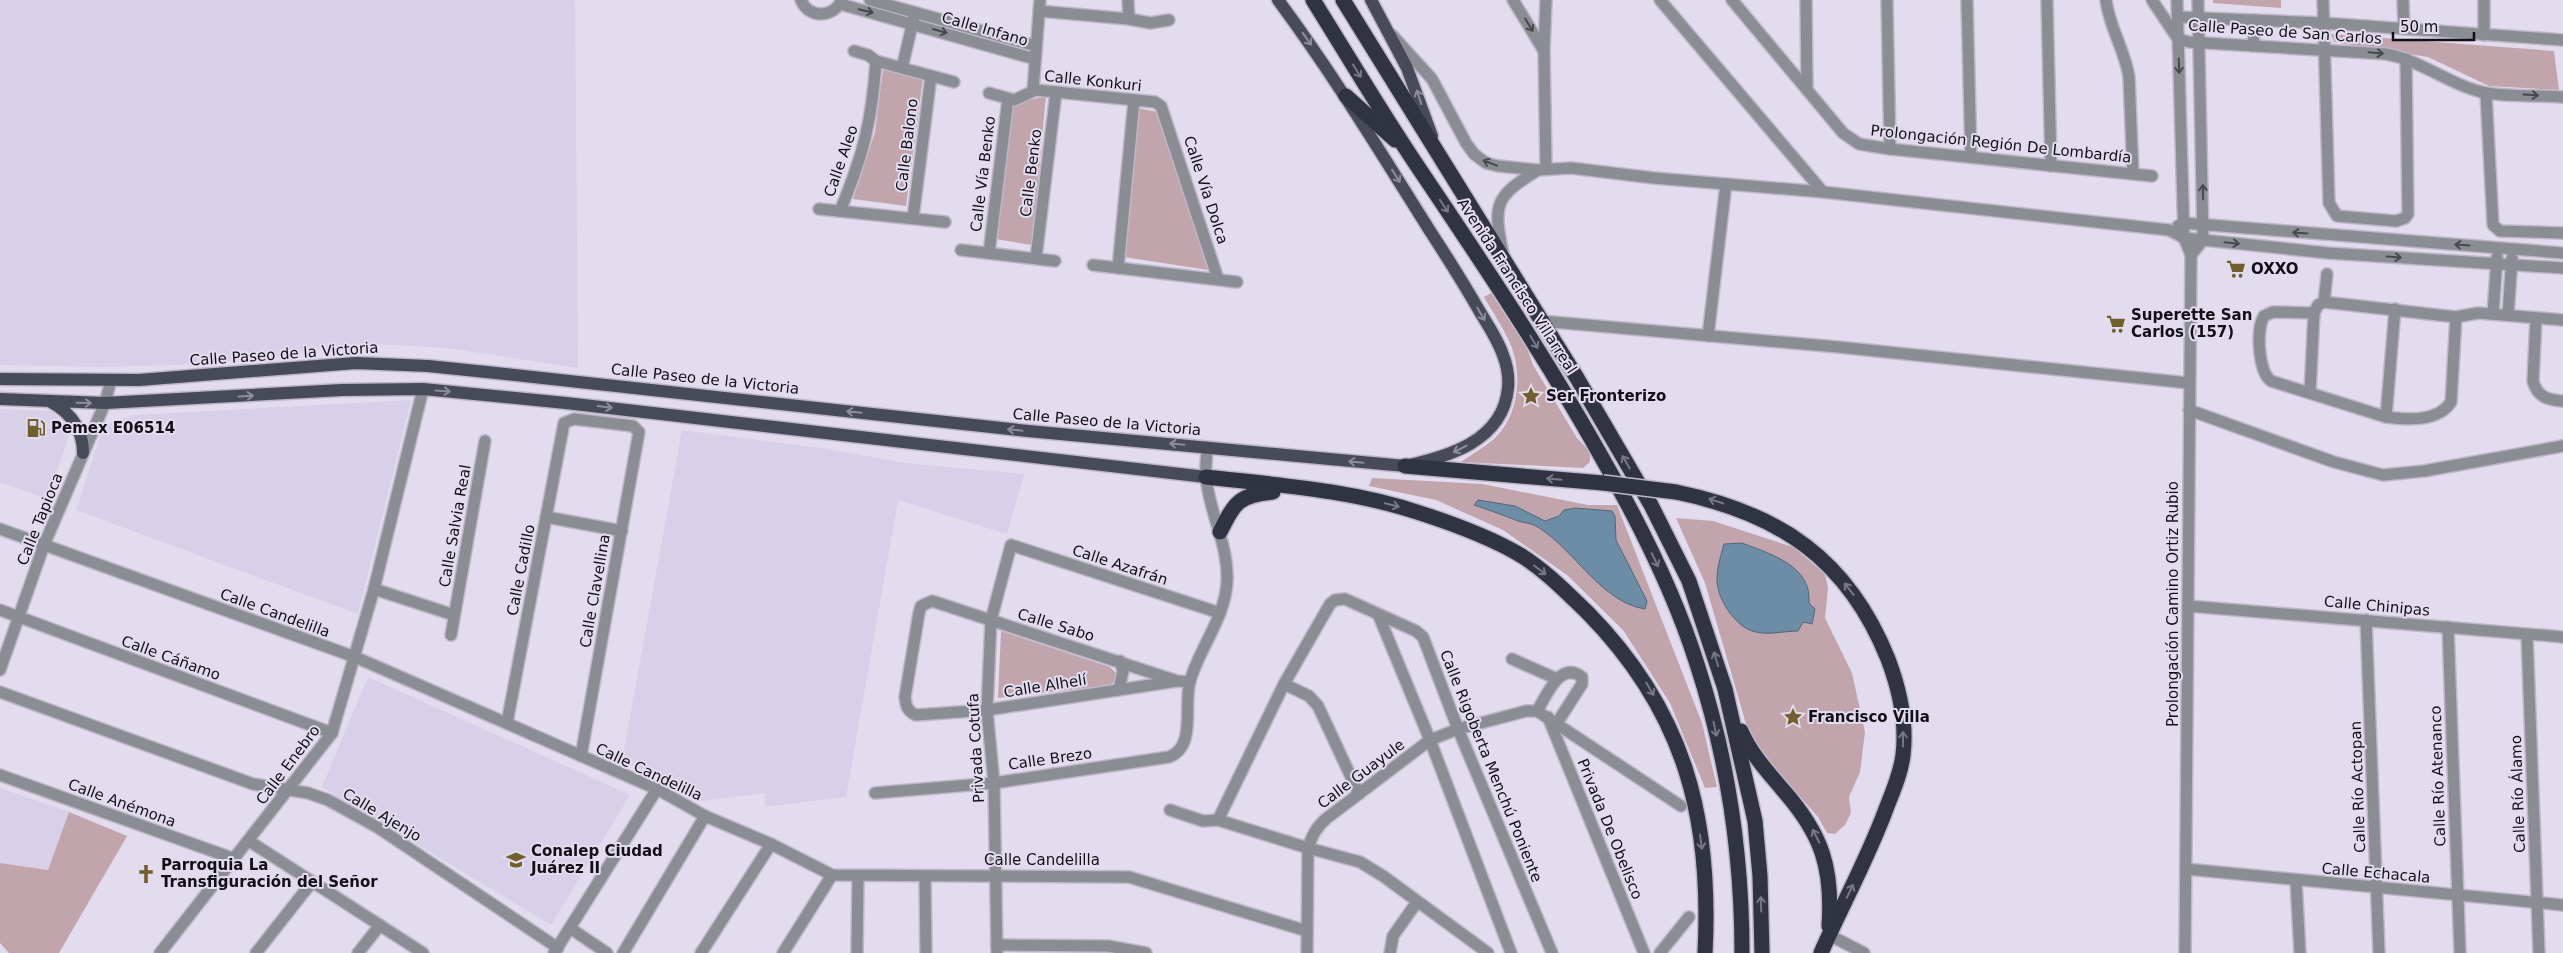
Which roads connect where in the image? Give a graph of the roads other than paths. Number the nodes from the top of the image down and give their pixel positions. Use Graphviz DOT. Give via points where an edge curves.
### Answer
graph roads {
  1 [pos="801,0"];
  2 [pos="870,0"];
  3 [pos="1128,0"];
  4 [pos="1278,0"];
  5 [pos="1312,0"];
  6 [pos="1343,0"];
  7 [pos="1371,0"];
  8 [pos="1513,0"];
  9 [pos="1546,0"];
  10 [pos="1660,0"];
  11 [pos="1732,0"];
  12 [pos="1806,0"];
  13 [pos="1887,0"];
  14 [pos="1966,0"];
  15 [pos="2047,0"];
  16 [pos="2106,0"];
  17 [pos="2152,0"];
  18 [pos="2177,0"];
  19 [pos="2198,0"];
  20 [pos="2323,0"];
  21 [pos="2403,0"];
  22 [pos="2484,0"];
  23 [pos="841,2"];
  24 [pos="1040,5"];
  25 [pos="2178,17"];
  26 [pos="2199,17"];
  27 [pos="914,18"];
  28 [pos="1129,19"];
  29 [pos="1169,20"];
  30 [pos="2255,20"];
  31 [pos="2324,23"];
  32 [pos="2404,29"];
  33 [pos="1389,32"];
  34 [pos="2484,35"];
  35 [pos="2178,39"];
  36 [pos="2563,40"];
  37 [pos="2199,43"];
  38 [pos="1036,46"];
  39 [pos="2253,46"];
  40 [pos="2324,49"];
  41 [pos="854,51"];
  42 [pos="1544,51"];
  43 [pos="1035,59"];
  44 [pos="2406,59"];
  45 [pos="876,61"];
  46 [pos="902,68"];
  47 [pos="931,76"];
  48 [pos="954,82"];
  49 [pos="1807,89"];
  50 [pos="1033,90"];
  51 [pos="1056,92"];
  52 [pos="2486,92"];
  53 [pos="989,93"];
  54 [pos="1346,96"];
  55 [pos="2563,97"];
  56 [pos="1008,99"];
  57 [pos="1134,100"];
  58 [pos="1165,110"];
  59 [pos="1434,144"];
  60 [pos="1890,149"];
  61 [pos="1407,151"];
  62 [pos="1971,157"];
  63 [pos="2051,166"];
  64 [pos="1542,169"];
  65 [pos="2133,174"];
  66 [pos="2152,176"];
  67 [pos="1726,184"];
  68 [pos="1823,192"];
  69 [pos="819,209"];
  70 [pos="840,211"];
  71 [pos="913,218"];
  72 [pos="945,222"];
  73 [pos="2184,223"];
  74 [pos="2203,226"];
  75 [pos="2169,230"];
  76 [pos="2563,233"];
  77 [pos="2184,238"];
  78 [pos="2203,240"];
  79 [pos="2498,248"];
  80 [pos="2513,249"];
  81 [pos="961,250"];
  82 [pos="989,253"];
  83 [pos="2563,253"];
  84 [pos="2192,255"];
  85 [pos="1503,257"];
  86 [pos="1036,258"];
  87 [pos="1055,261"];
  88 [pos="2496,264"];
  89 [pos="2512,264"];
  90 [pos="1093,265"];
  91 [pos="1118,268"];
  92 [pos="2563,268"];
  93 [pos="2327,274"];
  94 [pos="1218,280"];
  95 [pos="1237,282"];
  96 [pos="2324,302"];
  97 [pos="2395,309"];
  98 [pos="2314,313"];
  99 [pos="2493,314"];
  100 [pos="2508,315"];
  101 [pos="2456,317"];
  102 [pos="2536,318"];
  103 [pos="2563,320"];
  104 [pos="1541,321"];
  105 [pos="1708,336"];
  106 [pos="0,379"];
  107 [pos="111,380"];
  108 [pos="2189,383"];
  109 [pos="423,389"];
  110 [pos="2310,393"];
  111 [pos="0,399"];
  112 [pos="2563,401"];
  113 [pos="51,402"];
  114 [pos="105,403"];
  115 [pos="2189,410"];
  116 [pos="2386,417"];
  117 [pos="564,423"];
  118 [pos="485,442"];
  119 [pos="2563,446"];
  120 [pos="1207,447"];
  121 [pos="83,453"];
  122 [pos="1405,466"];
  123 [pos="1206,477"];
  124 [pos="1301,488"];
  125 [pos="546,517"];
  126 [pos="0,529"];
  127 [pos="622,531"];
  128 [pos="1220,532"];
  129 [pos="44,545"];
  130 [pos="1011,545"];
  131 [pos="374,589"];
  132 [pos="2188,606"];
  133 [pos="0,610"];
  134 [pos="1220,613"];
  135 [pos="1378,614"];
  136 [pos="454,615"];
  137 [pos="18,617"];
  138 [pos="991,620"];
  139 [pos="2366,620"];
  140 [pos="2448,627"];
  141 [pos="2527,635"];
  142 [pos="451,636"];
  143 [pos="2563,637"];
  144 [pos="355,657"];
  145 [pos="1512,659"];
  146 [pos="1120,661"];
  147 [pos="0,670"];
  148 [pos="1557,679"];
  149 [pos="1178,680"];
  150 [pos="1190,682"];
  151 [pos="1284,684"];
  152 [pos="1725,689"];
  153 [pos="1119,690"];
  154 [pos="0,692"];
  155 [pos="987,710"];
  156 [pos="1537,711"];
  157 [pos="916,714"];
  158 [pos="1553,720"];
  159 [pos="507,722"];
  160 [pos="1458,729"];
  161 [pos="332,733"];
  162 [pos="1430,740"];
  163 [pos="581,756"];
  164 [pos="0,775"];
  165 [pos="994,782"];
  166 [pos="657,789"];
  167 [pos="288,792"];
  168 [pos="875,793"];
  169 [pos="1359,794"];
  170 [pos="1681,806"];
  171 [pos="1170,810"];
  172 [pos="706,816"];
  173 [pos="1218,820"];
  174 [pos="248,841"];
  175 [pos="772,844"];
  176 [pos="1308,848"];
  177 [pos="234,859"];
  178 [pos="2186,869"];
  179 [pos="832,875"];
  180 [pos="996,875"];
  181 [pos="858,876"];
  182 [pos="925,876"];
  183 [pos="2296,881"];
  184 [pos="312,882"];
  185 [pos="2378,887"];
  186 [pos="2458,895"];
  187 [pos="1417,902"];
  188 [pos="2537,902"];
  189 [pos="2563,905"];
  190 [pos="1688,917"];
  191 [pos="380,925"];
  192 [pos="570,928"];
  193 [pos="1307,930"];
  194 [pos="1829,935"];
  195 [pos="1546,940"];
  196 [pos="997,949"];
  197 [pos="556,951"];
  198 [pos="160,953"];
  199 [pos="256,953"];
  200 [pos="358,953"];
  201 [pos="423,953"];
  202 [pos="607,953"];
  203 [pos="623,953"];
  204 [pos="701,953"];
  205 [pos="783,953"];
  206 [pos="857,953"];
  207 [pos="926,953"];
  208 [pos="1146,953"];
  209 [pos="1307,953"];
  210 [pos="1390,953"];
  211 [pos="1488,953"];
  212 [pos="1511,953"];
  213 [pos="1539,953"];
  214 [pos="1552,953"];
  215 [pos="1644,953"];
  216 [pos="1660,953"];
  217 [pos="1705,953"];
  218 [pos="1742,953"];
  219 [pos="1762,953"];
  220 [pos="1821,953"];
  221 [pos="1864,953"];
  222 [pos="2185,953"];
  223 [pos="2300,953"];
  224 [pos="2379,953"];
  225 [pos="2460,953"];
  226 [pos="2539,953"];
  1 -- 23 [label="street" via="810,12 821,14 832,12"];
  2 -- 27 [label="street, Calle Infano"];
  3 -- 28 [label="street"];
  4 -- 54 [label="main road, one-way"];
  5 -- 61 [label="highway, Avenida Francisco Villarreal, one-way"];
  6 -- 59 [label="highway, Avenida Francisco Villarreal"];
  7 -- 33 [label="main road"];
  8 -- 42 [label="street, one-way"];
  9 -- 42 [label="street"];
  10 -- 68 [label="street"];
  11 -- 49 [label="street, Prolongación Región De Lombardía"];
  12 -- 49 [label="street"];
  13 -- 60 [label="street"];
  14 -- 62 [label="street"];
  15 -- 63 [label="street"];
  16 -- 65 [label="street" via="2110,20 2127,62"];
  17 -- 35 [label="street, Calle Paseo de San Carlos"];
  18 -- 25 [label="street, Prolongación Camino Ortiz Rubio"];
  19 -- 26 [label="street"];
  20 -- 31 [label="street"];
  21 -- 32 [label="street"];
  22 -- 34 [label="street"];
  23 -- 27 [label="street, Calle Infano, one-way"];
  24 -- 28 [label="street"];
  24 -- 38 [label="street"];
  25 -- 26 [label="street, Calle Paseo de San Carlos"];
  25 -- 35 [label="street, Prolongación Camino Ortiz Rubio"];
  26 -- 30 [label="street, Calle Paseo de San Carlos"];
  26 -- 37 [label="street"];
  27 -- 38 [label="street, Calle Infano"];
  27 -- 43 [label="street, Calle Infano, one-way"];
  27 -- 46 [label="street"];
  28 -- 29 [label="street" via="1150,23"];
  30 -- 31 [label="street, Calle Paseo de San Carlos"];
  30 -- 39 [label="street"];
  31 -- 32 [label="street, Calle Paseo de San Carlos"];
  31 -- 40 [label="street"];
  32 -- 34 [label="street, Calle Paseo de San Carlos"];
  59 -- 33 [label="main road, one-way" via="1417,90"];
  64 -- 33 [label="street, one-way" via="1498,166 1486,163 1474,154 1432,79"];
  34 -- 36 [label="street, Calle Paseo de San Carlos"];
  35 -- 37 [label="street, Calle Paseo de San Carlos"];
  35 -- 73 [label="street, Prolongación Camino Ortiz Rubio, one-way"];
  37 -- 39 [label="street, Calle Paseo de San Carlos"];
  74 -- 37 [label="street, one-way"];
  38 -- 43 [label="street"];
  39 -- 40 [label="street, Calle Paseo de San Carlos"];
  40 -- 44 [label="street, Calle Paseo de San Carlos, one-way" via="2386,54"];
  40 -- 44 [label="street" via="2329,203 2333,213 2341,218 2396,221 2408,214"];
  41 -- 45 [label="street"];
  42 -- 64 [label="street"];
  43 -- 50 [label="street"];
  44 -- 52 [label="street, Calle Paseo de San Carlos"];
  45 -- 46 [label="street"];
  45 -- 70 [label="street, Calle Aleo" via="874,96 865,145"];
  46 -- 47 [label="street"];
  47 -- 48 [label="street"];
  47 -- 71 [label="street, Calle Balono"];
  49 -- 60 [label="street, Prolongación Región De Lombardía" via="1835,126 1851,140"];
  50 -- 51 [label="street, Calle Konkuri"];
  50 -- 56 [label="street, Calle Konkuri" via="1018,99"];
  51 -- 57 [label="street, Calle Konkuri"];
  51 -- 86 [label="street, Calle Benko"];
  52 -- 55 [label="street, Calle Paseo de San Carlos, one-way"];
  52 -- 76 [label="street" via="2493,225 2500,231"];
  53 -- 56 [label="street"];
  54 -- 61 [label="highway"];
  54 -- 122 [label="main road, one-way" via="1463,282 1494,335 1508,372 1504,406 1497,421 1482,436 1456,452"];
  56 -- 82 [label="street, Calle Vía Benko"];
  57 -- 58 [label="street, Calle Konkuri" via="1155,102"];
  57 -- 91 [label="street"];
  58 -- 94 [label="street, Calle Vía Dolca"];
  59 -- 85 [label="highway, Avenida Francisco Villarreal"];
  60 -- 62 [label="street, Prolongación Región De Lombardía"];
  61 -- 218 [label="highway, Avenida Francisco Villarreal, one-way" via="1517,314 1577,413 1635,516 1670,591 1697,662 1722,764 1736,847"];
  62 -- 63 [label="street, Prolongación Región De Lombardía"];
  63 -- 65 [label="street, Prolongación Región De Lombardía"];
  64 -- 67 [label="street" via="1571,168"];
  64 -- 85 [label="street" via="1512,187 1499,204 1497,227"];
  65 -- 66 [label="street, Prolongación Región De Lombardía"];
  67 -- 68 [label="street"];
  67 -- 105 [label="street"];
  68 -- 75 [label="street"];
  69 -- 70 [label="street, Calle Aleo"];
  70 -- 71 [label="street, Calle Aleo"];
  71 -- 72 [label="street, Calle Aleo"];
  73 -- 74 [label="street"];
  73 -- 75 [label="street"];
  73 -- 77 [label="street, Prolongación Camino Ortiz Rubio"];
  74 -- 78 [label="street"];
  79 -- 74 [label="street, one-way"];
  75 -- 77 [label="street"];
  77 -- 78 [label="street"];
  77 -- 84 [label="street, Prolongación Camino Ortiz Rubio"];
  78 -- 84 [label="street"];
  78 -- 88 [label="street, one-way" via="2328,253"];
  79 -- 80 [label="street"];
  79 -- 88 [label="street"];
  80 -- 83 [label="street"];
  80 -- 89 [label="street"];
  81 -- 82 [label="street, Calle Vía Benko"];
  82 -- 86 [label="street, Calle Vía Benko"];
  84 -- 108 [label="street, Prolongación Camino Ortiz Rubio"];
  85 -- 104 [label="highway, Avenida Francisco Villarreal"];
  86 -- 87 [label="street, Calle Vía Benko"];
  88 -- 89 [label="street"];
  88 -- 99 [label="street"];
  89 -- 92 [label="street"];
  89 -- 100 [label="street"];
  90 -- 91 [label="street"];
  91 -- 94 [label="street"];
  93 -- 96 [label="street"];
  94 -- 95 [label="street"];
  96 -- 97 [label="street"];
  96 -- 98 [label="street"];
  97 -- 101 [label="street"];
  97 -- 116 [label="street"];
  98 -- 110 [label="street"];
  98 -- 110 [label="street" via="2273,312 2264,316 2261,324 2261,363 2265,377"];
  99 -- 100 [label="street"];
  99 -- 101 [label="street"];
  100 -- 102 [label="street"];
  101 -- 116 [label="street" via="2451,402 2446,410 2431,417"];
  102 -- 103 [label="street"];
  102 -- 112 [label="street" via="2535,389 2547,399"];
  104 -- 105 [label="street"];
  152 -- 104 [label="highway, Avenida Francisco Villarreal, one-way" via="1689,580 1598,412"];
  105 -- 108 [label="street"];
  106 -- 107 [label="main road, Calle Paseo de la Victoria"];
  107 -- 114 [label="street, Calle Tapioca"];
  120 -- 107 [label="main road, Calle Paseo de la Victoria, one-way" via="1028,431 428,366 356,363"];
  108 -- 115 [label="street, Prolongación Camino Ortiz Rubio"];
  114 -- 109 [label="main road, one-way" via="342,390"];
  109 -- 123 [label="main road, one-way"];
  109 -- 131 [label="street, Calle Enebro"];
  110 -- 116 [label="street"];
  111 -- 113 [label="main road"];
  113 -- 114 [label="main road, one-way"];
  113 -- 121 [label="main road" via="62,409 75,425 83,440"];
  114 -- 121 [label="street, Calle Tapioca"];
  115 -- 119 [label="street" via="2334,462 2384,475"];
  115 -- 132 [label="street, Prolongación Camino Ortiz Rubio"];
  117 -- 125 [label="street, Calle Cadillo"];
  117 -- 127 [label="street, Calle Clavellina" via="574,419 633,426 639,432"];
  118 -- 136 [label="street, Calle Salvia Real"];
  122 -- 120 [label="main road, Calle Paseo de la Victoria, one-way"];
  120 -- 123 [label="street"];
  121 -- 129 [label="street, Calle Tapioca"];
  194 -- 122 [label="highway, one-way, bridge" via="1880,825 1897,781 1903,754 1903,718 1891,667 1861,604 1836,572 1783,530 1716,500 1602,483"];
  123 -- 124 [label="highway"];
  123 -- 128 [label="street"];
  124 -- 128 [label="highway" via="1245,496 1230,510"];
  124 -- 217 [label="highway, one-way" via="1419,512 1472,532 1521,556 1559,585 1622,650 1666,717 1695,805 1706,884"];
  125 -- 127 [label="street"];
  125 -- 159 [label="street, Calle Cadillo"];
  126 -- 129 [label="street, Calle Candelilla"];
  127 -- 163 [label="street, Calle Clavellina"];
  128 -- 134 [label="street" via="1227,580"];
  129 -- 137 [label="street, Calle Tapioca"];
  129 -- 144 [label="street, Calle Candelilla"];
  130 -- 134 [label="street, Calle Azafrán"];
  130 -- 138 [label="street, Privada Cotufa"];
  131 -- 136 [label="street, Calle Salvia Real"];
  131 -- 144 [label="street, Calle Enebro"];
  132 -- 139 [label="street, Calle Chinipas"];
  132 -- 178 [label="street, Prolongación Camino Ortiz Rubio"];
  133 -- 137 [label="street, Calle Cáñamo"];
  134 -- 150 [label="street"];
  135 -- 151 [label="street, Calle Rigoberta Menchú Poniente" via="1345,599 1335,600"];
  135 -- 160 [label="street, Calle Rigoberta Menchú Poniente" via="1423,637"];
  135 -- 162 [label="street"];
  136 -- 142 [label="street, Calle Salvia Real"];
  137 -- 147 [label="street, Calle Tapioca"];
  137 -- 161 [label="street, Calle Cáñamo"];
  138 -- 146 [label="street, Calle Sabo"];
  138 -- 155 [label="street, Privada Cotufa"];
  138 -- 157 [label="street, Calle Sabo" via="932,601 921,606 905,697 906,706"];
  139 -- 140 [label="street, Calle Chinipas"];
  139 -- 185 [label="street, Calle Río Actopan"];
  140 -- 141 [label="street, Calle Chinipas"];
  140 -- 186 [label="street, Calle Río Atenanco"];
  141 -- 143 [label="street, Calle Chinipas"];
  141 -- 188 [label="street, Calle Río Álamo"];
  144 -- 159 [label="street, Calle Candelilla"];
  144 -- 161 [label="street, Calle Enebro"];
  145 -- 148 [label="street"];
  146 -- 149 [label="street, Calle Sabo"];
  146 -- 153 [label="street" via="1123,671"];
  148 -- 156 [label="street"];
  148 -- 158 [label="street" via="1564,673 1573,672 1583,680"];
  149 -- 150 [label="street, Calle Sabo"];
  149 -- 153 [label="street, Calle Alhelí"];
  150 -- 165 [label="street, Calle Brezo" via="1185,740 1178,754"];
  151 -- 169 [label="street" via="1309,696 1318,706"];
  151 -- 173 [label="street, Calle Rigoberta Menchú Poniente"];
  194 -- 152 [label="highway, one-way" via="1830,880 1821,845 1808,820 1747,744"];
  219 -- 152 [label="highway, Avenida Francisco Villarreal, one-way" via="1755,821"];
  153 -- 155 [label="street, Calle Alhelí"];
  154 -- 167 [label="street, Calle Ajenjo" via="253,784"];
  155 -- 157 [label="street, Calle Alhelí"];
  155 -- 165 [label="street, Privada Cotufa"];
  156 -- 158 [label="street"];
  156 -- 160 [label="street, Calle Guayule"];
  158 -- 170 [label="street, Privada De Obelisco"];
  158 -- 215 [label="street, Privada De Obelisco"];
  159 -- 163 [label="street, Calle Candelilla"];
  160 -- 162 [label="street, Calle Guayule"];
  160 -- 195 [label="street, Calle Rigoberta Menchú Poniente"];
  161 -- 167 [label="street, Calle Enebro"];
  162 -- 169 [label="street, Calle Guayule"];
  162 -- 212 [label="street"];
  163 -- 166 [label="street, Calle Candelilla"];
  164 -- 177 [label="street, Calle Anémona"];
  165 -- 168 [label="street, Calle Brezo"];
  165 -- 180 [label="street, Privada Cotufa"];
  166 -- 172 [label="street, Calle Candelilla"];
  166 -- 192 [label="street"];
  167 -- 174 [label="street, Calle Enebro"];
  167 -- 197 [label="street, Calle Ajenjo" via="308,793 328,800 377,827"];
  169 -- 176 [label="street, Calle Guayule" via="1318,825"];
  171 -- 173 [label="street" via="1203,821"];
  172 -- 175 [label="street, Calle Candelilla"];
  172 -- 203 [label="street"];
  173 -- 176 [label="street"];
  174 -- 177 [label="street, Calle Enebro"];
  174 -- 184 [label="street"];
  175 -- 179 [label="street, Calle Candelilla"];
  175 -- 204 [label="street"];
  176 -- 187 [label="street" via="1360,862"];
  176 -- 193 [label="street, Calle Guayule"];
  177 -- 198 [label="street, Calle Enebro"];
  178 -- 183 [label="street, Calle Echacala"];
  178 -- 222 [label="street, Prolongación Camino Ortiz Rubio"];
  179 -- 181 [label="street, Calle Candelilla"];
  179 -- 205 [label="street"];
  180 -- 182 [label="street, Calle Candelilla"];
  180 -- 193 [label="street, Calle Candelilla" via="1129,877"];
  180 -- 196 [label="street, Privada Cotufa"];
  181 -- 182 [label="street, Calle Candelilla"];
  181 -- 206 [label="street"];
  182 -- 207 [label="street"];
  183 -- 185 [label="street, Calle Echacala"];
  183 -- 223 [label="street"];
  184 -- 191 [label="street"];
  184 -- 199 [label="street"];
  185 -- 186 [label="street, Calle Echacala"];
  185 -- 224 [label="street, Calle Río Actopan"];
  186 -- 188 [label="street, Calle Echacala"];
  186 -- 225 [label="street, Calle Río Atenanco"];
  187 -- 210 [label="street" via="1393,936"];
  187 -- 211 [label="street"];
  188 -- 189 [label="street, Calle Echacala"];
  188 -- 226 [label="street, Calle Río Álamo"];
  190 -- 216 [label="street"];
  191 -- 200 [label="street"];
  191 -- 201 [label="street"];
  192 -- 197 [label="street"];
  192 -- 202 [label="street"];
  193 -- 209 [label="street, Calle Guayule"];
  194 -- 220 [label="highway"];
  194 -- 221 [label="street"];
  195 -- 213 [label="street"];
  195 -- 214 [label="street, Calle Rigoberta Menchú Poniente"];
  196 -- 208 [label="street" via="1108,946"];
}
